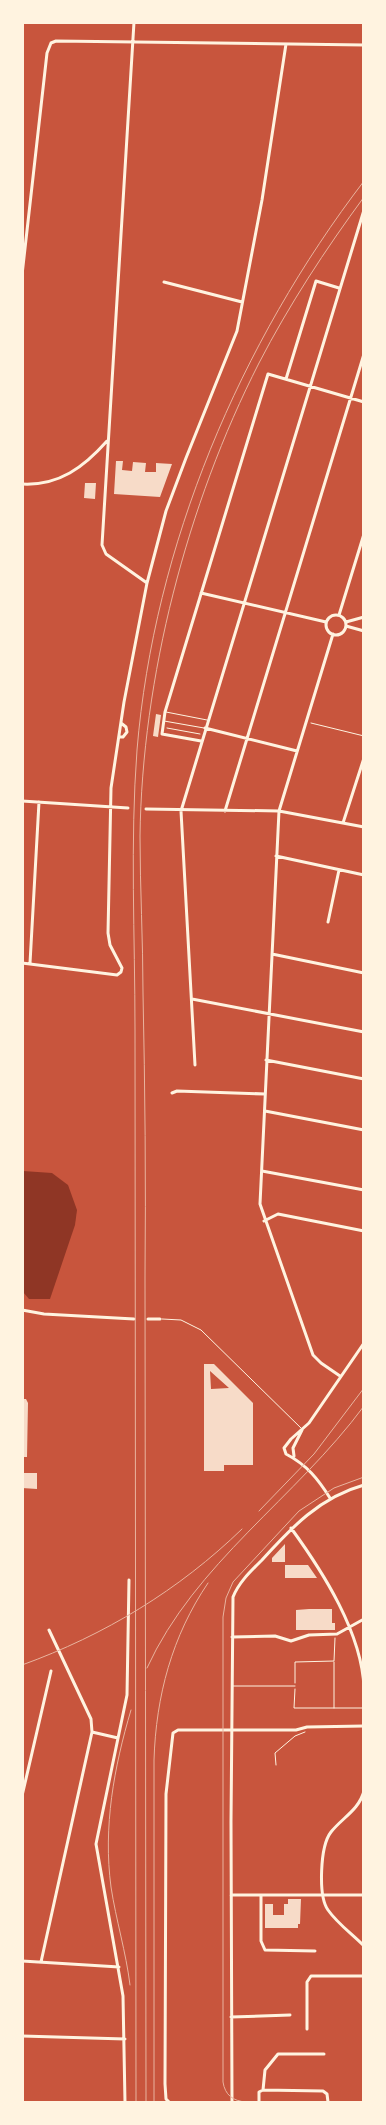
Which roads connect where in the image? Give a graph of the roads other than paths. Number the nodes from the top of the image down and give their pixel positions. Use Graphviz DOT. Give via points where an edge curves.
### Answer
graph roads {
  1 [pos="134,22"];
  2 [pos="132,42"];
  3 [pos="286,44"];
  4 [pos="364,45"];
  5 [pos="364,210"];
  6 [pos="22,275"];
  7 [pos="164,282"];
  8 [pos="339,288"];
  9 [pos="242,302"];
  10 [pos="364,354"];
  11 [pos="286,379"];
  12 [pos="309,386"];
  13 [pos="350,398"];
  14 [pos="364,402"];
  15 [pos="108,441"];
  16 [pos="22,484"];
  17 [pos="364,534"];
  18 [pos="147,583"];
  19 [pos="202,593"];
  20 [pos="244,602"];
  21 [pos="285,613"];
  22 [pos="339,615"];
  23 [pos="364,617"];
  24 [pos="326,622"];
  25 [pos="346,624"];
  26 [pos="364,630"];
  27 [pos="333,634"];
  28 [pos="165,712"];
  29 [pos="208,720"];
  30 [pos="164,721"];
  31 [pos="121,723"];
  32 [pos="205,728"];
  33 [pos="119,738"];
  34 [pos="246,739"];
  35 [pos="201,741"];
  36 [pos="297,751"];
  37 [pos="364,758"];
  38 [pos="22,801"];
  39 [pos="39,802"];
  40 [pos="128,808"];
  41 [pos="110,809"];
  42 [pos="146,809"];
  43 [pos="181,811"];
  44 [pos="225,811"];
  45 [pos="279,811"];
  46 [pos="343,823"];
  47 [pos="364,827"];
  48 [pos="276,856"];
  49 [pos="339,870"];
  50 [pos="364,875"];
  51 [pos="328,922"];
  52 [pos="272,954"];
  53 [pos="22,963"];
  54 [pos="30,964"];
  55 [pos="364,973"];
  56 [pos="192,999"];
  57 [pos="268,1013"];
  58 [pos="364,1032"];
  59 [pos="266,1060"];
  60 [pos="196,1065"];
  61 [pos="364,1078"];
  62 [pos="172,1093"];
  63 [pos="265,1094"];
  64 [pos="265,1111"];
  65 [pos="364,1130"];
  66 [pos="262,1171"];
  67 [pos="364,1190"];
  68 [pos="264,1221"];
  69 [pos="364,1231"];
  70 [pos="22,1310"];
  71 [pos="134,1318"];
  72 [pos="148,1319"];
  73 [pos="160,1319"];
  74 [pos="364,1343"];
  75 [pos="340,1376"];
  76 [pos="302,1430"];
  77 [pos="294,1457"];
  78 [pos="364,1485"];
  79 [pos="330,1498"];
  80 [pos="291,1528"];
  81 [pos="128,1580"];
  82 [pos="364,1619"];
  83 [pos="49,1630"];
  84 [pos="349,1630"];
  85 [pos="232,1637"];
  86 [pos="51,1671"];
  87 [pos="232,1686"];
  88 [pos="295,1686"];
  89 [pos="364,1688"];
  90 [pos="364,1726"];
  91 [pos="231,1730"];
  92 [pos="92,1732"];
  93 [pos="118,1738"];
  94 [pos="364,1791"];
  95 [pos="22,1796"];
  96 [pos="323,1894"];
  97 [pos="231,1895"];
  98 [pos="261,1895"];
  99 [pos="364,1895"];
  100 [pos="364,1946"];
  101 [pos="314,1951"];
  102 [pos="22,1961"];
  103 [pos="41,1962"];
  104 [pos="118,1967"];
  105 [pos="364,1976"];
  106 [pos="290,2015"];
  107 [pos="231,2017"];
  108 [pos="307,2030"];
  109 [pos="22,2036"];
  110 [pos="125,2039"];
  111 [pos="324,2054"];
  112 [pos="263,2090"];
  113 [pos="125,2102"];
  114 [pos="169,2102"];
  115 [pos="232,2102"];
  116 [pos="259,2102"];
  117 [pos="328,2102"];
  1 -- 2 [label="street"];
  2 -- 3 [label="street"];
  2 -- 6 [label="street" via="51,43 47,53"];
  2 -- 15 [label="street"];
  3 -- 4 [label="street"];
  3 -- 9 [label="street" via="262,200"];
  5 -- 8 [label="street"];
  7 -- 9 [label="street"];
  8 -- 11 [label="street" via="316,280"];
  8 -- 12 [label="street"];
  9 -- 18 [label="street" via="237,331 166,511"];
  10 -- 13 [label="street"];
  11 -- 12 [label="street"];
  11 -- 19 [label="street" via="268,374"];
  12 -- 13 [label="street"];
  12 -- 20 [label="street"];
  13 -- 14 [label="street"];
  13 -- 21 [label="street"];
  15 -- 16 [label="street" via="68,475 45,483"];
  15 -- 18 [label="street" via="102,547 106,554"];
  17 -- 22 [label="street"];
  18 -- 31 [label="street"];
  19 -- 20 [label="street"];
  19 -- 28 [label="street"];
  20 -- 21 [label="street"];
  20 -- 29 [label="street"];
  21 -- 24 [label="street"];
  21 -- 34 [label="street"];
  22 -- 24 [label="street" via="333,615"];
  22 -- 25 [label="street"];
  23 -- 25 [label="street"];
  24 -- 27 [label="street"];
  25 -- 26 [label="street"];
  25 -- 27 [label="street" via="343,632"];
  27 -- 36 [label="street"];
  28 -- 29 [label="lane"];
  28 -- 30 [label="street"];
  29 -- 32 [label="street"];
  30 -- 32 [label="lane"];
  30 -- 35 [label="street" via="162,734"];
  31 -- 33 [label="street"];
  31 -- 33 [label="street" via="127,732"];
  32 -- 34 [label="street"];
  32 -- 35 [label="street"];
  33 -- 41 [label="street"];
  34 -- 36 [label="street"];
  34 -- 44 [label="street"];
  35 -- 43 [label="street"];
  36 -- 45 [label="street"];
  37 -- 46 [label="street"];
  38 -- 39 [label="street"];
  39 -- 41 [label="street"];
  39 -- 54 [label="street"];
  40 -- 41 [label="street"];
  41 -- 54 [label="street" via="108,933 121,972 117,975"];
  42 -- 43 [label="street"];
  43 -- 44 [label="street"];
  43 -- 56 [label="street"];
  44 -- 45 [label="street"];
  45 -- 46 [label="street"];
  45 -- 48 [label="street"];
  46 -- 47 [label="street"];
  48 -- 49 [label="street"];
  48 -- 52 [label="street"];
  49 -- 50 [label="street"];
  49 -- 51 [label="street"];
  52 -- 55 [label="street"];
  52 -- 57 [label="street"];
  53 -- 54 [label="street"];
  56 -- 57 [label="street"];
  56 -- 60 [label="street"];
  57 -- 58 [label="street"];
  57 -- 59 [label="street"];
  59 -- 61 [label="street"];
  59 -- 63 [label="street"];
  62 -- 63 [label="street"];
  63 -- 64 [label="street"];
  64 -- 65 [label="street"];
  64 -- 66 [label="street"];
  66 -- 67 [label="street"];
  66 -- 68 [label="street" via="260,1204"];
  68 -- 69 [label="street" via="278,1214"];
  68 -- 75 [label="street" via="313,1354"];
  70 -- 71 [label="street"];
  72 -- 73 [label="street"];
  73 -- 76 [label="lane" via="180,1320 201,1330"];
  74 -- 75 [label="street"];
  75 -- 76 [label="street"];
  76 -- 77 [label="street" via="292,1449"];
  76 -- 77 [label="street" via="285,1446 286,1454"];
  77 -- 79 [label="street" via="320,1480"];
  78 -- 79 [label="street"];
  79 -- 80 [label="street"];
  80 -- 84 [label="street" via="316,1565"];
  80 -- 85 [label="street" via="242,1582 233,1601"];
  81 -- 93 [label="street" via="128,1688"];
  82 -- 84 [label="street"];
  83 -- 92 [label="street" via="91,1719"];
  84 -- 85 [label="street" via="335,1635 309,1635 291,1641 275,1636"];
  84 -- 89 [label="street" via="361,1666"];
  85 -- 87 [label="street"];
  86 -- 95 [label="street"];
  87 -- 88 [label="lane"];
  87 -- 91 [label="street"];
  90 -- 91 [label="street"];
  91 -- 97 [label="street"];
  91 -- 114 [label="street" via="174,1731 170,1741 165,1894 165,2084"];
  92 -- 93 [label="street"];
  92 -- 103 [label="street"];
  93 -- 104 [label="street" via="96,1844"];
  94 -- 96 [label="street" via="356,1808 325,1842"];
  96 -- 98 [label="street"];
  96 -- 99 [label="street"];
  96 -- 100 [label="street" via="328,1911"];
  97 -- 98 [label="street"];
  97 -- 107 [label="street"];
  98 -- 101 [label="street" via="261,1940 266,1950"];
  102 -- 103 [label="street"];
  103 -- 104 [label="street"];
  104 -- 110 [label="street"];
  105 -- 108 [label="street" via="311,1976 307,1982"];
  106 -- 107 [label="street"];
  107 -- 115 [label="street"];
  109 -- 110 [label="street"];
  110 -- 113 [label="street"];
  111 -- 112 [label="street" via="278,2054 265,2070"];
  112 -- 116 [label="street" via="259,2092"];
  112 -- 117 [label="street" via="323,2090"];
}
